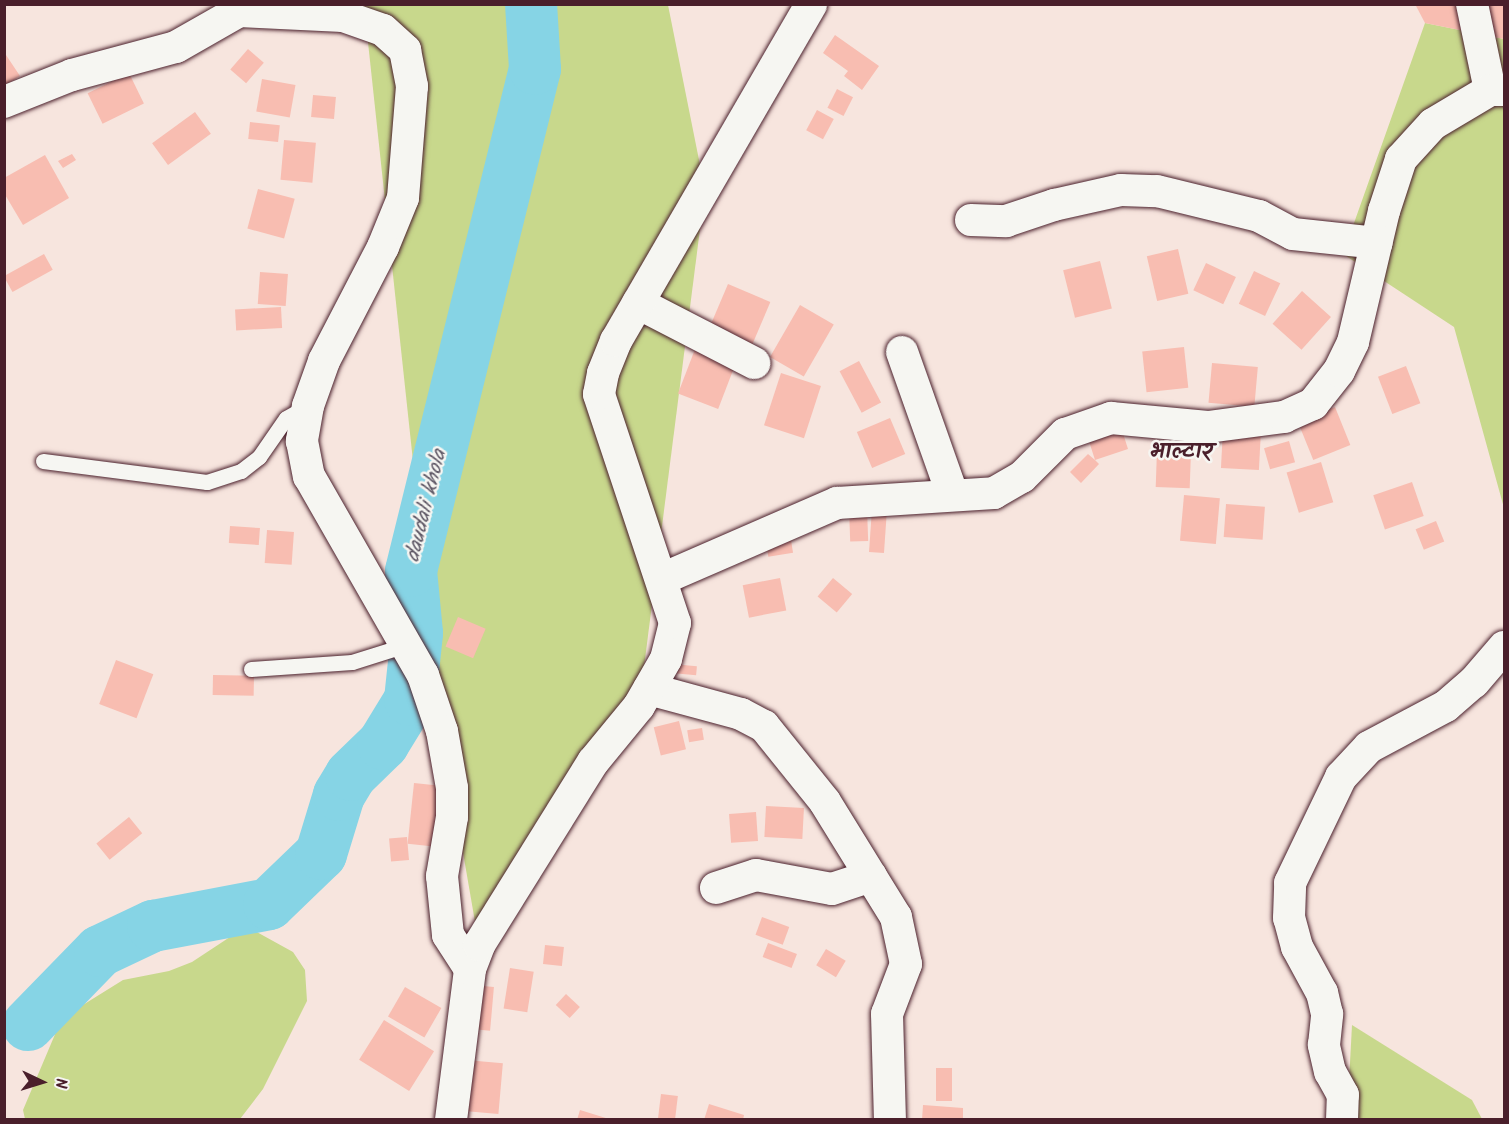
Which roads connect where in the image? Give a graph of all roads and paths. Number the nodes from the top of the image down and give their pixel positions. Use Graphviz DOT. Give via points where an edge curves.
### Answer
graph roads {
  1 [pos="811,4"];
  2 [pos="1472,4"];
  3 [pos="238,8"];
  4 [pos="1497,90"];
  5 [pos="4,102"];
  6 [pos="971,220"];
  7 [pos="1377,243"];
  8 [pos="638,303"];
  9 [pos="902,352"];
  10 [pos="754,363"];
  11 [pos="308,406"];
  12 [pos="43,461"];
  13 [pos="952,493"];
  14 [pos="662,579"];
  15 [pos="1504,646"];
  16 [pos="413,659"];
  17 [pos="251,669"];
  18 [pos="649,688"];
  19 [pos="871,876"];
  20 [pos="716,888"];
  21 [pos="470,969"];
  22 [pos="451,1119"];
  23 [pos="890,1119"];
  24 [pos="1342,1119"];
  1 -- 8 [label="street"];
  2 -- 4 [label="street"];
  3 -- 5 [label="street" via="176,47 72,75"];
  3 -- 11 [label="street" via="342,16 383,30 405,50 412,86 403,198 383,247 324,361"];
  4 -- 7 [label="street" via="1434,124 1401,159"];
  6 -- 7 [label="street" via="1006,221 1121,190 1157,191 1259,216 1293,234"];
  7 -- 13 [label="street" via="1353,342 1339,371 1313,404 1284,417 1208,426 1112,418 1065,434 1022,477 994,493"];
  8 -- 10 [label="street"];
  8 -- 14 [label="street" via="616,341 599,394"];
  9 -- 13 [label="street"];
  11 -- 12 [label="lane" via="286,418 259,457 241,471 207,482"];
  11 -- 16 [label="street" via="303,441 309,476"];
  13 -- 14 [label="street" via="837,503"];
  14 -- 18 [label="street" via="675,623 666,659"];
  15 -- 24 [label="street" via="1474,682 1446,706 1369,747 1341,777 1290,883 1289,918 1297,946 1322,993 1327,1014 1324,1045 1330,1072 1343,1095"];
  16 -- 17 [label="lane"];
  16 -- 21 [label="street" via="442,730 452,788 452,817 442,876 448,935"];
  18 -- 19 [label="street" via="741,714 764,726 825,802"];
  18 -- 21 [label="street" via="593,762 479,945"];
  19 -- 20 [label="street" via="832,889 756,875"];
  19 -- 23 [label="street" via="896,917 906,964 887,1014"];
  21 -- 22 [label="street"];
}
